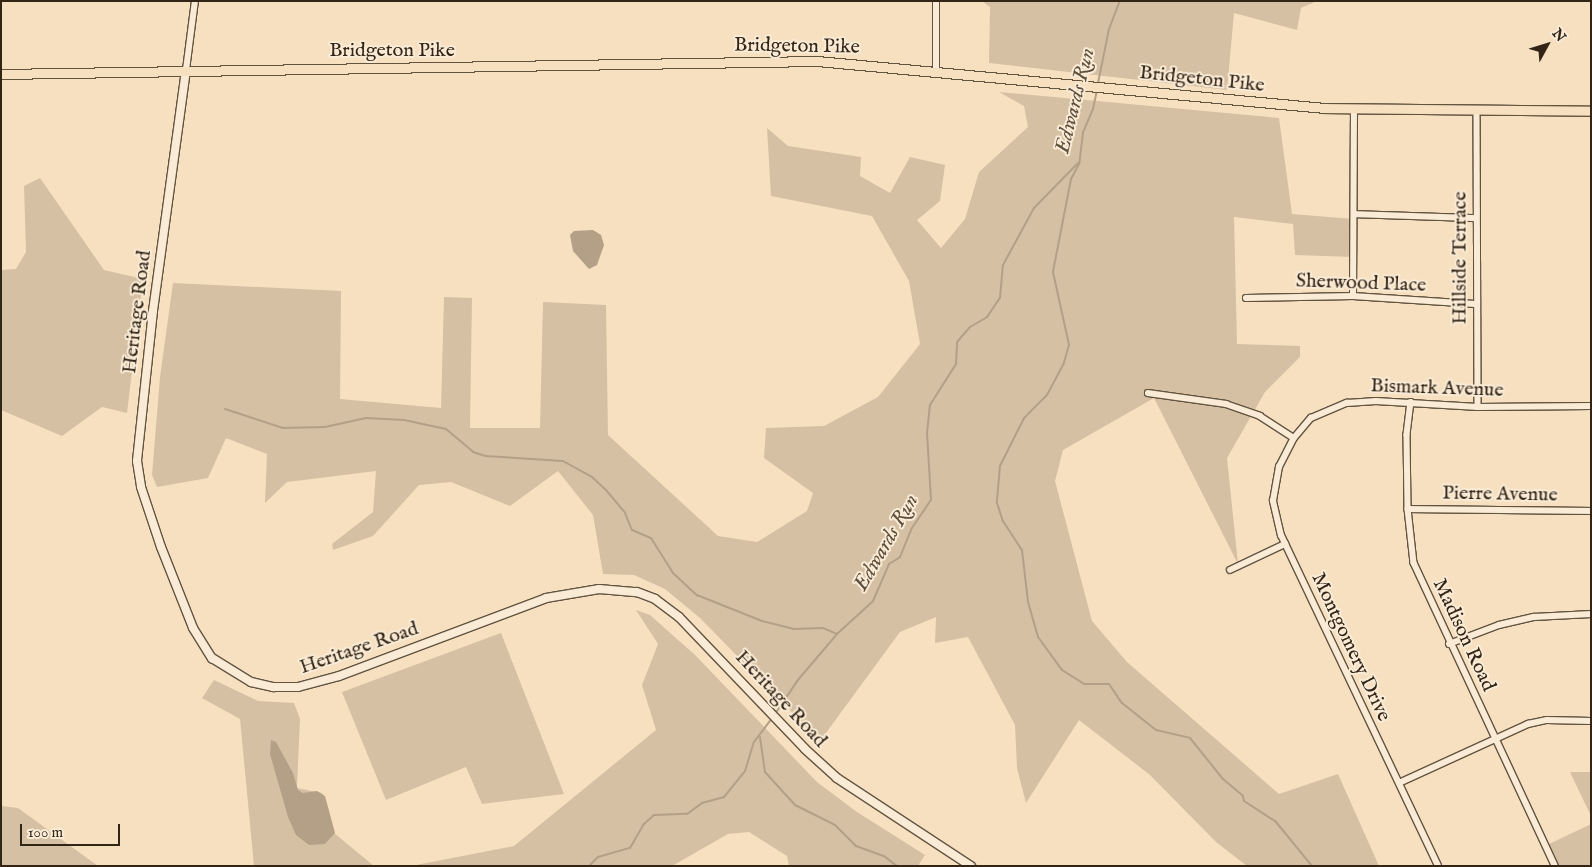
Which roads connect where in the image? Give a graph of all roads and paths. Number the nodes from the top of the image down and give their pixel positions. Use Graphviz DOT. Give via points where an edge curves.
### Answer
graph roads {
  1 [pos="195,1"];
  2 [pos="936,1"];
  3 [pos="186,70"];
  4 [pos="936,70"];
  5 [pos="1,74"];
  6 [pos="1354,109"];
  7 [pos="1477,109"];
  8 [pos="1591,111"];
  9 [pos="1354,214"];
  10 [pos="1476,218"];
  11 [pos="1353,296"];
  12 [pos="1246,298"];
  13 [pos="1475,304"];
  14 [pos="1148,393"];
  15 [pos="1411,402"];
  16 [pos="1591,406"];
  17 [pos="1478,407"];
  18 [pos="1294,438"];
  19 [pos="1408,509"];
  20 [pos="1591,511"];
  21 [pos="1285,544"];
  22 [pos="1230,570"];
  23 [pos="1591,614"];
  24 [pos="1449,644"];
  25 [pos="1591,721"];
  26 [pos="1495,739"];
  27 [pos="1399,783"];
  28 [pos="971,866"];
  29 [pos="1438,866"];
  30 [pos="1555,866"];
  1 -- 3 [label="street, Heritage Road"];
  2 -- 4 [label="street"];
  3 -- 4 [label="main road, Bridgeton Pike" via="817,61"];
  3 -- 5 [label="main road, Bridgeton Pike"];
  3 -- 28 [label="street, Heritage Road" via="153,311 137,461 141,487 161,547 193,628 209,654 225,669 252,682 273,687 298,687 333,678 537,600 575,592 622,589 646,594 675,613 781,724 845,784"];
  4 -- 6 [label="main road, Bridgeton Pike"];
  6 -- 7 [label="main road, Bridgeton Pike"];
  6 -- 9 [label="street"];
  7 -- 8 [label="main road, Bridgeton Pike"];
  7 -- 10 [label="street, Hillside Terrace"];
  9 -- 10 [label="street"];
  9 -- 11 [label="street"];
  10 -- 13 [label="street, Hillside Terrace"];
  11 -- 12 [label="street, Sherwood Place"];
  11 -- 13 [label="street, Sherwood Place"];
  13 -- 17 [label="street, Hillside Terrace"];
  14 -- 18 [label="street" via="1226,404 1260,416"];
  15 -- 17 [label="street, Bismark Avenue"];
  15 -- 18 [label="street, Bismark Avenue" via="1347,404 1312,418"];
  15 -- 19 [label="street, Madison Road" via="1407,435"];
  16 -- 17 [label="street, Bismark Avenue"];
  18 -- 21 [label="street, Montgomery Drive" via="1279,467 1273,501"];
  19 -- 20 [label="street, Pierre Avenue"];
  19 -- 24 [label="street, Madison Road" via="1414,563"];
  21 -- 22 [label="street"];
  21 -- 27 [label="street, Montgomery Drive"];
  23 -- 24 [label="street" via="1534,617 1500,625"];
  24 -- 26 [label="street, Madison Road"];
  25 -- 26 [label="street" via="1547,720 1528,724"];
  26 -- 27 [label="street"];
  26 -- 30 [label="street, Madison Road"];
  27 -- 29 [label="street, Montgomery Drive"];
}
